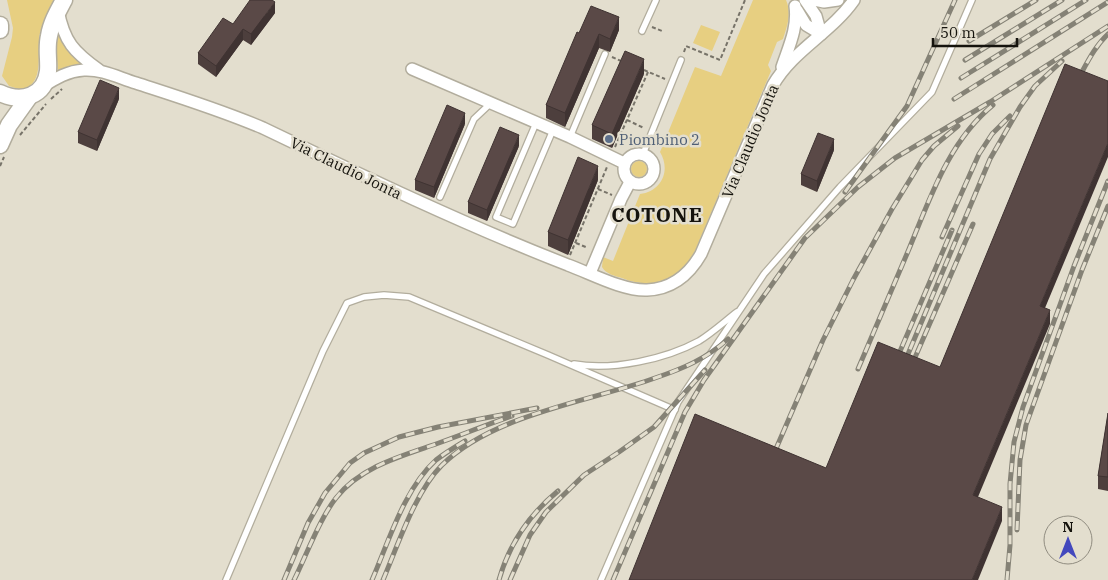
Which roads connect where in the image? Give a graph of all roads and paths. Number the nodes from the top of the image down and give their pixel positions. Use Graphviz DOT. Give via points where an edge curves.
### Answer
graph roads {
  1 [pos="656,0"];
  2 [pos="745,0"];
  3 [pos="805,0"];
  4 [pos="814,0"];
  5 [pos="838,0"];
  6 [pos="854,0"];
  7 [pos="972,0"];
  8 [pos="793,3"];
  9 [pos="61,5"];
  10 [pos="0,25"];
  11 [pos="0,30"];
  12 [pos="642,31"];
  13 [pos="821,34"];
  14 [pos="605,54"];
  15 [pos="681,60"];
  16 [pos="622,61"];
  17 [pos="640,68"];
  18 [pos="412,69"];
  19 [pos="99,70"];
  20 [pos="780,73"];
  21 [pos="672,82"];
  22 [pos="65,86"];
  23 [pos="35,92"];
  24 [pos="0,93"];
  25 [pos="491,103"];
  26 [pos="627,120"];
  27 [pos="536,123"];
  28 [pos="553,130"];
  29 [pos="651,132"];
  30 [pos="570,137"];
  31 [pos="17,140"];
  32 [pos="3,149"];
  33 [pos="643,154"];
  34 [pos="624,162"];
  35 [pos="0,166"];
  36 [pos="630,182"];
  37 [pos="598,190"];
  38 [pos="440,197"];
  39 [pos="621,199"];
  40 [pos="590,274"];
  41 [pos="740,310"];
  42 [pos="564,362"];
  43 [pos="675,410"];
  44 [pos="226,580"];
  45 [pos="601,580"];
  1 -- 12 [label="lane"];
  2 -- 15 [label="path" via="720,60 686,46"];
  3 -- 13 [label="street" via="816,16"];
  4 -- 5 [label="street"];
  6 -- 13 [label="street, Via Claudio Jonta"];
  7 -- 41 [label="lane" via="932,92 840,187 764,274"];
  8 -- 13 [label="street" via="806,25"];
  8 -- 20 [label="street" via="795,30"];
  9 -- 19 [label="street, Via Claudio Jonta" via="61,25 70,44"];
  9 -- 23 [label="main road" via="49,35 48,70 44,82"];
  10 -- 11 [label="main road"];
  13 -- 20 [label="street, Via Claudio Jonta" via="790,60"];
  14 -- 16 [label="path"];
  14 -- 30 [label="lane"];
  15 -- 21 [label="lane"];
  17 -- 21 [label="path"];
  18 -- 25 [label="street"];
  19 -- 23 [label="street, Via Claudio Jonta" via="67,73"];
  19 -- 40 [label="street, Via Claudio Jonta" via="234,116 428,207"];
  20 -- 40 [label="street, Via Claudio Jonta" via="701,254 687,273 668,286 645,290"];
  21 -- 29 [label="lane"];
  22 -- 31 [label="path"];
  23 -- 24 [label="main road" via="15,99"];
  23 -- 32 [label="main road" via="9,125"];
  25 -- 27 [label="street"];
  25 -- 38 [label="lane" via="474,119"];
  26 -- 29 [label="path"];
  27 -- 28 [label="street"];
  27 -- 28 [label="lane" via="496,217 513,224"];
  28 -- 30 [label="street"];
  29 -- 33 [label="lane"];
  30 -- 34 [label="street"];
  32 -- 35 [label="path"];
  33 -- 34 [label="street" via="632,155"];
  33 -- 36 [label="street" via="654,167 651,178 642,184"];
  34 -- 36 [label="street" via="624,173"];
  36 -- 39 [label="street"];
  37 -- 39 [label="path"];
  39 -- 40 [label="street"];
  41 -- 42 [label="lane" via="700,340 670,354 623,364 584,366"];
  41 -- 43 [label="lane"];
  42 -- 43 [label="lane"];
  42 -- 44 [label="lane" via="409,297 384,295 347,303 323,351"];
  43 -- 45 [label="lane"];
}
